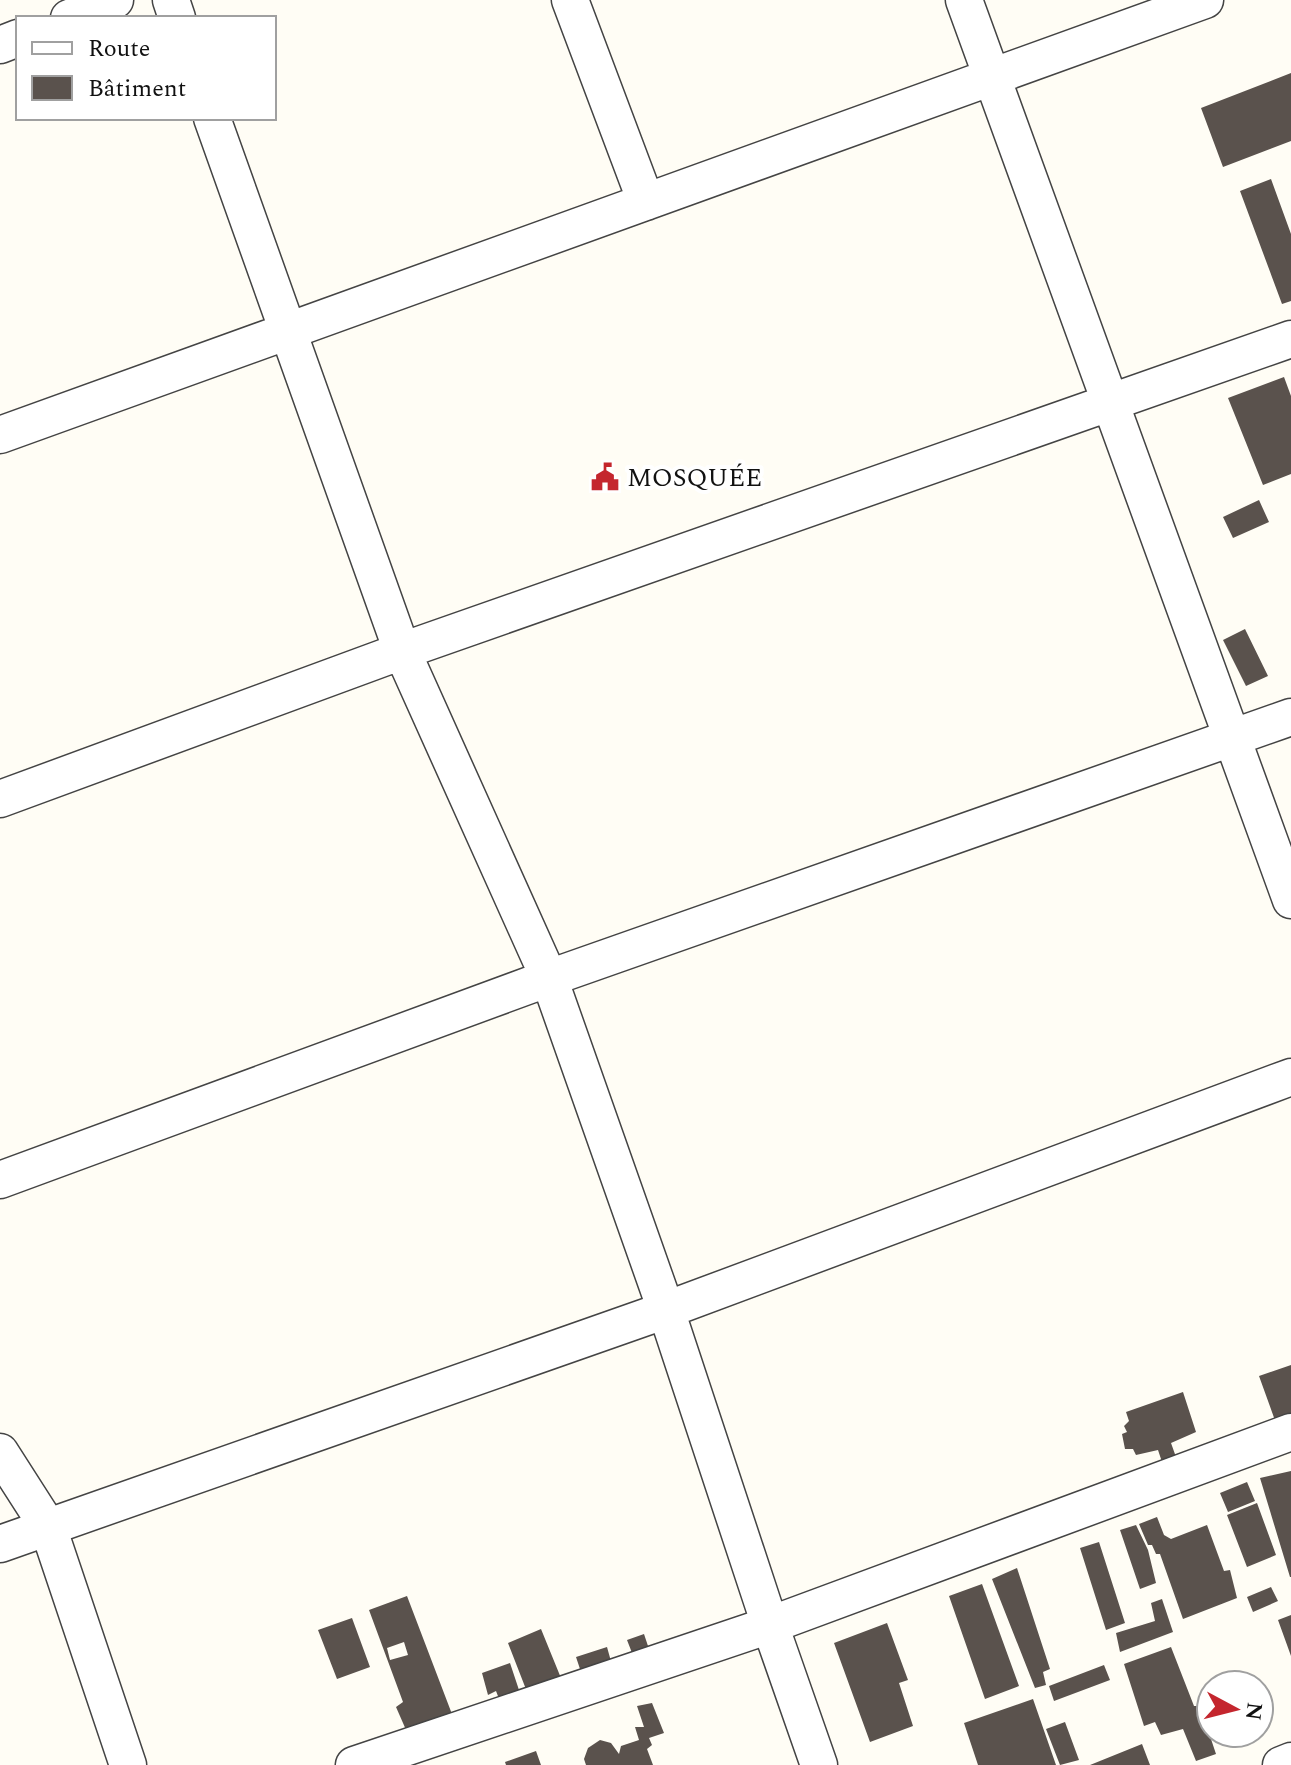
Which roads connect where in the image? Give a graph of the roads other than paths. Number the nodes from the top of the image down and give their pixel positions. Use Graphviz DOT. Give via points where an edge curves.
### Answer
graph roads {
  1 [pos="115,0"];
  2 [pos="570,0"];
  3 [pos="964,0"];
  4 [pos="1205,0"];
  5 [pos="74,16"];
  6 [pos="992,77"];
  7 [pos="213,120"];
  8 [pos="646,202"];
  9 [pos="288,331"];
  10 [pos="1291,339"];
  11 [pos="1111,404"];
  12 [pos="0,435"];
  13 [pos="402,651"];
  14 [pos="1291,717"];
  15 [pos="1232,738"];
  16 [pos="0,799"];
  17 [pos="1291,900"];
  18 [pos="549,978"];
  19 [pos="1291,1077"];
  20 [pos="0,1180"];
  21 [pos="666,1310"];
  22 [pos="1291,1432"];
  23 [pos="0,1452"];
  24 [pos="48,1527"];
  25 [pos="0,1544"];
  26 [pos="770,1625"];
  27 [pos="1291,1761"];
  28 [pos="128,1765"];
  29 [pos="354,1765"];
  30 [pos="819,1765"];
  31 [pos="1281,1765"];
  1 -- 5 [label="street"];
  2 -- 8 [label="street"];
  3 -- 6 [label="street"];
  4 -- 6 [label="street"];
  6 -- 8 [label="street"];
  6 -- 11 [label="street"];
  7 -- 9 [label="street"];
  8 -- 9 [label="street"];
  9 -- 12 [label="street"];
  9 -- 13 [label="street"];
  10 -- 11 [label="street"];
  11 -- 13 [label="street"];
  11 -- 15 [label="street"];
  13 -- 16 [label="street"];
  13 -- 18 [label="street"];
  14 -- 15 [label="street"];
  15 -- 17 [label="street"];
  15 -- 18 [label="street"];
  18 -- 20 [label="street"];
  18 -- 21 [label="street"];
  19 -- 21 [label="street"];
  21 -- 24 [label="street"];
  21 -- 26 [label="street"];
  22 -- 26 [label="street"];
  23 -- 24 [label="street"];
  24 -- 25 [label="street"];
  24 -- 28 [label="street"];
  26 -- 29 [label="street"];
  26 -- 30 [label="street"];
  27 -- 31 [label="street"];
}
